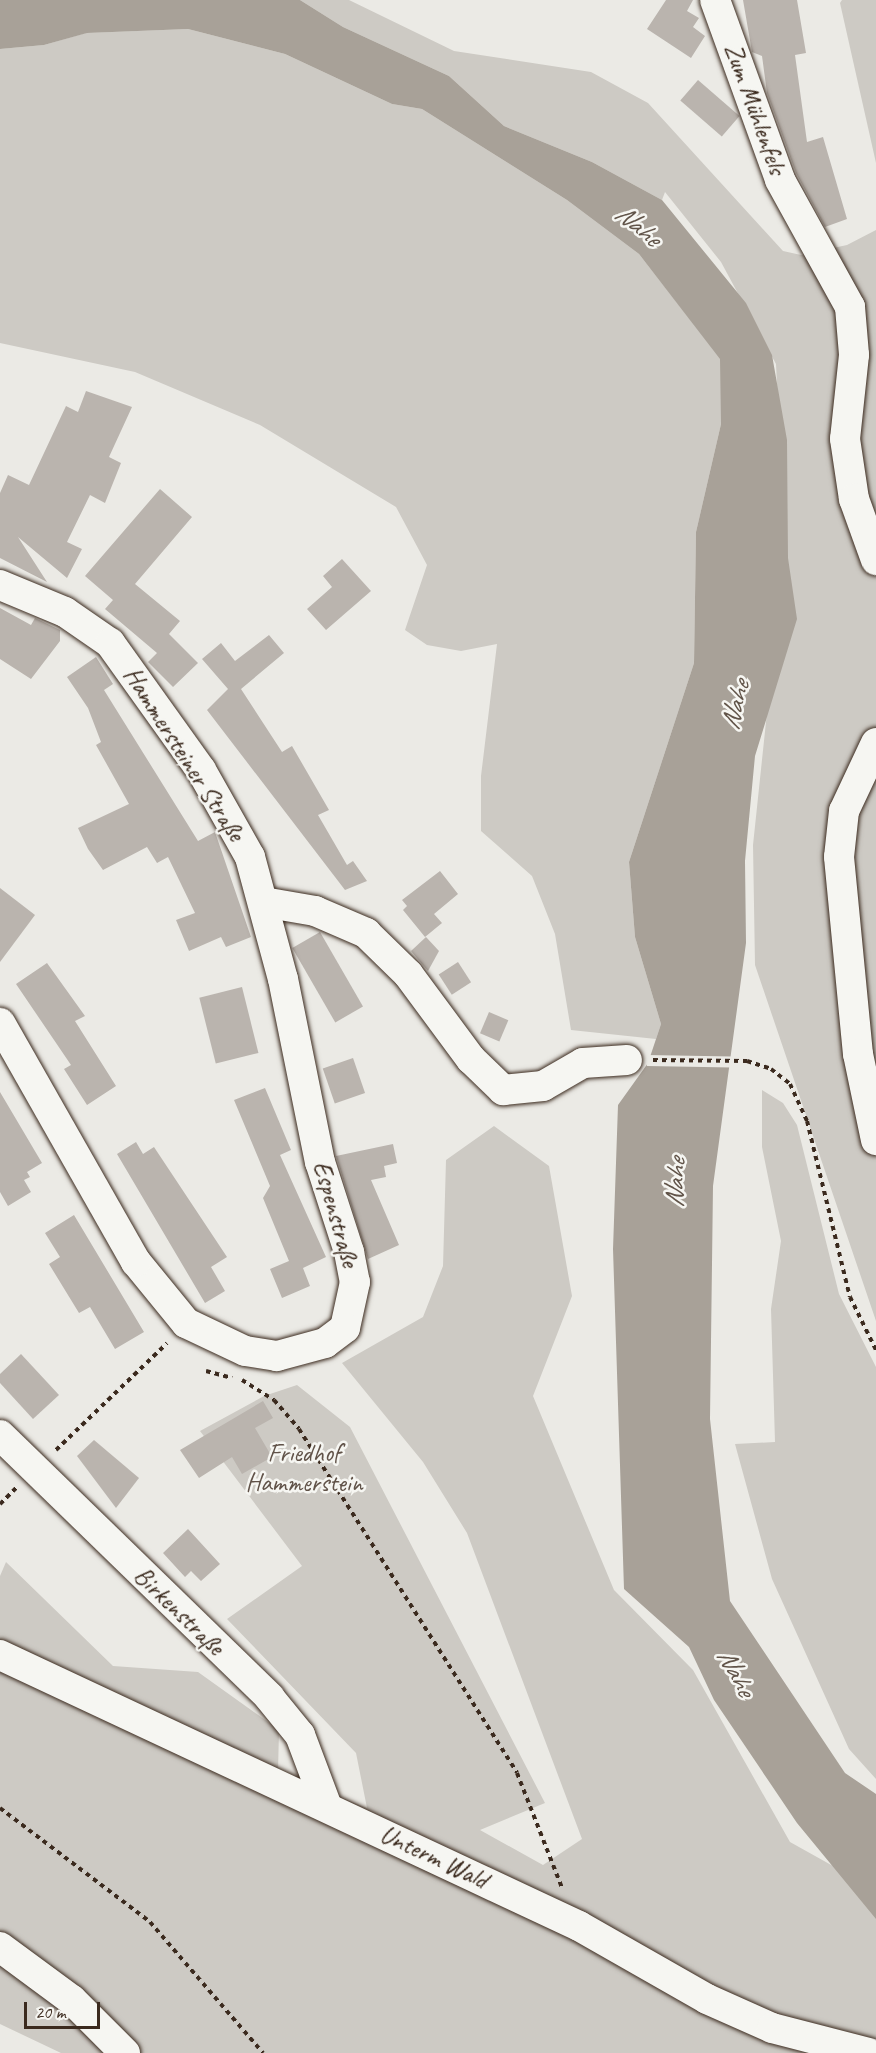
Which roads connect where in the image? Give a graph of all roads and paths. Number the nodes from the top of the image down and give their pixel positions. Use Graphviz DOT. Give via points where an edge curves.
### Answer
graph roads {
  1 [pos="716,0"];
  2 [pos="876,560"];
  3 [pos="0,585"];
  4 [pos="876,743"];
  5 [pos="263,902"];
  6 [pos="0,1023"];
  7 [pos="627,1060"];
  8 [pos="876,1140"];
  9 [pos="186,1323"];
  10 [pos="876,1350"];
  11 [pos="206,1371"];
  12 [pos="0,1435"];
  13 [pos="35,1470"];
  14 [pos="0,1504"];
  15 [pos="0,1654"];
  16 [pos="327,1807"];
  17 [pos="0,1808"];
  18 [pos="579,1926"];
  19 [pos="0,1947"];
  20 [pos="125,2053"];
  21 [pos="262,2053"];
  22 [pos="869,2053"];
  1 -- 2 [label="street, Zum Mühlenfels" via="798,217 850,307 854,356 845,440 854,499"];
  3 -- 5 [label="street, Hammersteiner Straße" via="65,612 110,643 129,665 228,813"];
  4 -- 8 [label="street" via="844,811 839,857 858,1054"];
  5 -- 7 [label="street" via="315,911 366,933 408,974 471,1059 503,1090 543,1086 583,1063"];
  5 -- 9 [label="street, Espenstraße" via="320,1162 349,1252 353,1303 345,1328 325,1343 277,1356 244,1351"];
  6 -- 9 [label="street, Espenstraße" via="136,1262"];
  7 -- 10 [label="path" via="732,1061 771,1069 797,1094 837,1254"];
  9 -- 13 [label="path"];
  11 -- 18 [label="path" via="244,1381 274,1400 299,1429 517,1773"];
  12 -- 13 [label="street, Birkenstraße"];
  13 -- 14 [label="path"];
  13 -- 16 [label="street, Birkenstraße" via="269,1697 300,1735"];
  15 -- 16 [label="street, Unterm Wald"];
  16 -- 18 [label="street, Unterm Wald"];
  17 -- 21 [label="path" via="150,1922"];
  18 -- 22 [label="street, Unterm Wald" via="707,1999 772,2028"];
  19 -- 20 [label="street" via="72,2000"];
}
